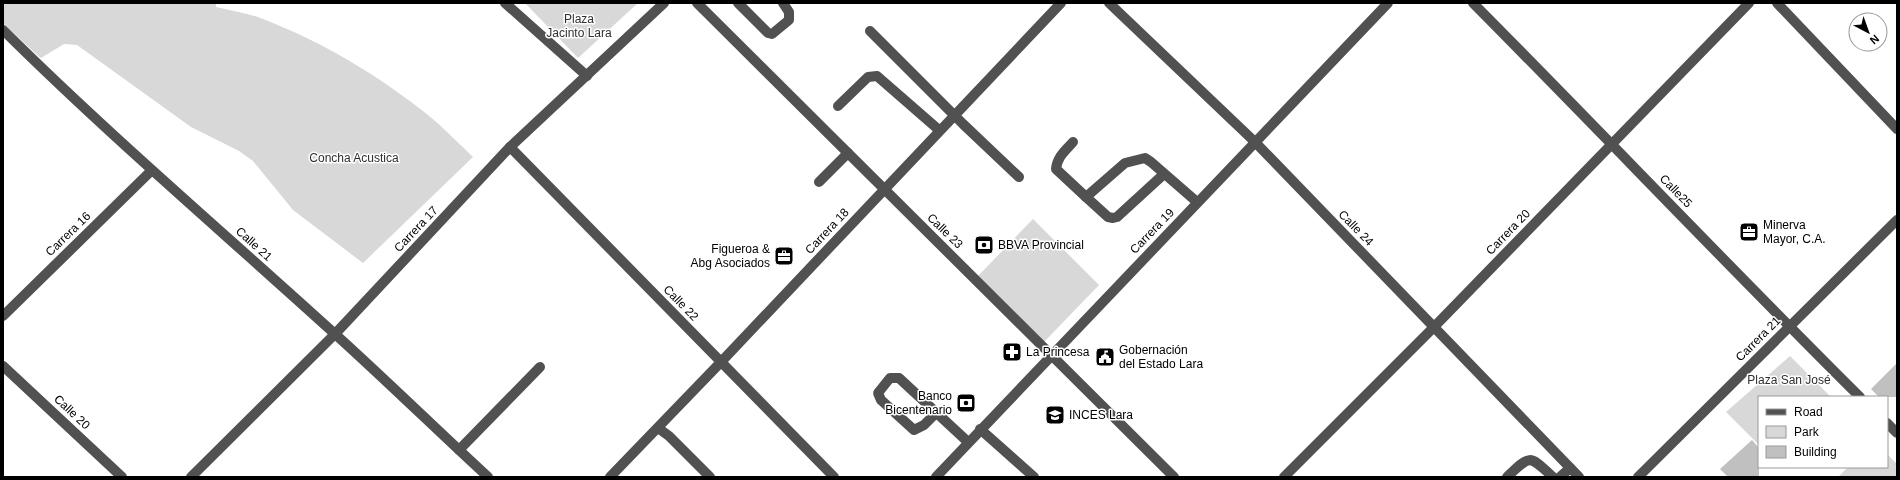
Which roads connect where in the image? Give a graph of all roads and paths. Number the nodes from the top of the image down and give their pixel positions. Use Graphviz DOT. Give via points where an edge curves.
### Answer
graph roads {
  1 [pos="505,3"];
  2 [pos="664,3"];
  3 [pos="697,3"];
  4 [pos="738,3"];
  5 [pos="783,3"];
  6 [pos="1061,3"];
  7 [pos="1110,3"];
  8 [pos="1388,3"];
  9 [pos="1473,3"];
  10 [pos="1748,3"];
  11 [pos="1777,3"];
  12 [pos="3,30"];
  13 [pos="870,31"];
  14 [pos="587,76"];
  15 [pos="838,106"];
  16 [pos="955,115"];
  17 [pos="1897,129"];
  18 [pos="939,130"];
  19 [pos="1073,142"];
  20 [pos="1255,142"];
  21 [pos="1612,144"];
  22 [pos="510,147"];
  23 [pos="848,153"];
  24 [pos="151,171"];
  25 [pos="1164,174"];
  26 [pos="1019,177"];
  27 [pos="819,182"];
  28 [pos="884,189"];
  29 [pos="1086,197"];
  30 [pos="1197,202"];
  31 [pos="1897,220"];
  32 [pos="3,316"];
  33 [pos="1434,327"];
  34 [pos="1789,327"];
  35 [pos="335,334"];
  36 [pos="1052,354"];
  37 [pos="721,362"];
  38 [pos="3,366"];
  39 [pos="540,368"];
  40 [pos="1859,396"];
  41 [pos="936,413"];
  42 [pos="1888,424"];
  43 [pos="658,428"];
  44 [pos="980,429"];
  45 [pos="1897,433"];
  46 [pos="968,442"];
  47 [pos="459,450"];
  48 [pos="1570,468"];
  49 [pos="122,477"];
  50 [pos="191,477"];
  51 [pos="488,477"];
  52 [pos="610,477"];
  53 [pos="710,477"];
  54 [pos="834,477"];
  55 [pos="936,477"];
  56 [pos="1034,477"];
  57 [pos="1174,477"];
  58 [pos="1284,477"];
  59 [pos="1507,477"];
  60 [pos="1553,477"];
  61 [pos="1560,477"];
  62 [pos="1579,477"];
  63 [pos="1638,477"];
  1 -- 14 [label="street"];
  2 -- 14 [label="street, Carrera 17"];
  3 -- 23 [label="street, Calle 23"];
  4 -- 5 [label="street" via="772,34 789,20 789,12"];
  6 -- 16 [label="street, Carrera 18"];
  7 -- 20 [label="street, Calle 24"];
  8 -- 20 [label="street, Carrera 19"];
  9 -- 21 [label="street, Calle25"];
  10 -- 21 [label="street, Carrera 20"];
  11 -- 17 [label="street"];
  12 -- 24 [label="street, Calle 21"];
  13 -- 16 [label="street"];
  14 -- 22 [label="street, Carrera 17"];
  15 -- 18 [label="street" via="868,77 877,76"];
  16 -- 18 [label="street, Carrera 18"];
  16 -- 26 [label="street"];
  18 -- 28 [label="street, Carrera 18"];
  19 -- 29 [label="street" via="1056,162 1056,169"];
  20 -- 30 [label="street, Carrera 19"];
  20 -- 33 [label="street, Calle 24"];
  21 -- 33 [label="street, Carrera 20"];
  21 -- 34 [label="street, Calle25"];
  22 -- 35 [label="street, Carrera 17"];
  22 -- 37 [label="street, Calle 22"];
  23 -- 27 [label="street"];
  23 -- 28 [label="street, Calle 23"];
  24 -- 32 [label="street, Carrera 16"];
  24 -- 35 [label="street, Calle 21"];
  25 -- 29 [label="street" via="1145,158 1137,159 1125,163"];
  25 -- 29 [label="street" via="1117,217 1108,217"];
  25 -- 30 [label="street"];
  28 -- 36 [label="street, Calle 23"];
  28 -- 37 [label="street, Carrera 18"];
  30 -- 36 [label="street, Carrera 19"];
  31 -- 34 [label="street, Carrera 21"];
  33 -- 48 [label="street, Calle 24"];
  33 -- 58 [label="street, Carrera 20"];
  34 -- 40 [label="street, Calle25"];
  34 -- 63 [label="street, Carrera 21"];
  35 -- 47 [label="street, Calle 21"];
  35 -- 50 [label="street, Carrera 17"];
  36 -- 44 [label="street, Carrera 19"];
  36 -- 57 [label="street, Calle 23"];
  37 -- 43 [label="street, Carrera 18"];
  37 -- 54 [label="street, Calle 22"];
  38 -- 49 [label="street, Calle 20"];
  39 -- 47 [label="street"];
  41 -- 41 [label="street" via="899,378 890,378 878,391 881,400 914,430 924,425"];
  41 -- 46 [label="street"];
  42 -- 45 [label="street"];
  43 -- 52 [label="street, Carrera 18"];
  43 -- 53 [label="street"];
  44 -- 46 [label="street, Carrera 19"];
  44 -- 56 [label="street"];
  46 -- 55 [label="street, Carrera 19"];
  47 -- 51 [label="street, Calle 21"];
  48 -- 61 [label="street"];
  48 -- 62 [label="street, Calle 24"];
  59 -- 60 [label="street" via="1524,460 1536,461"];
}
